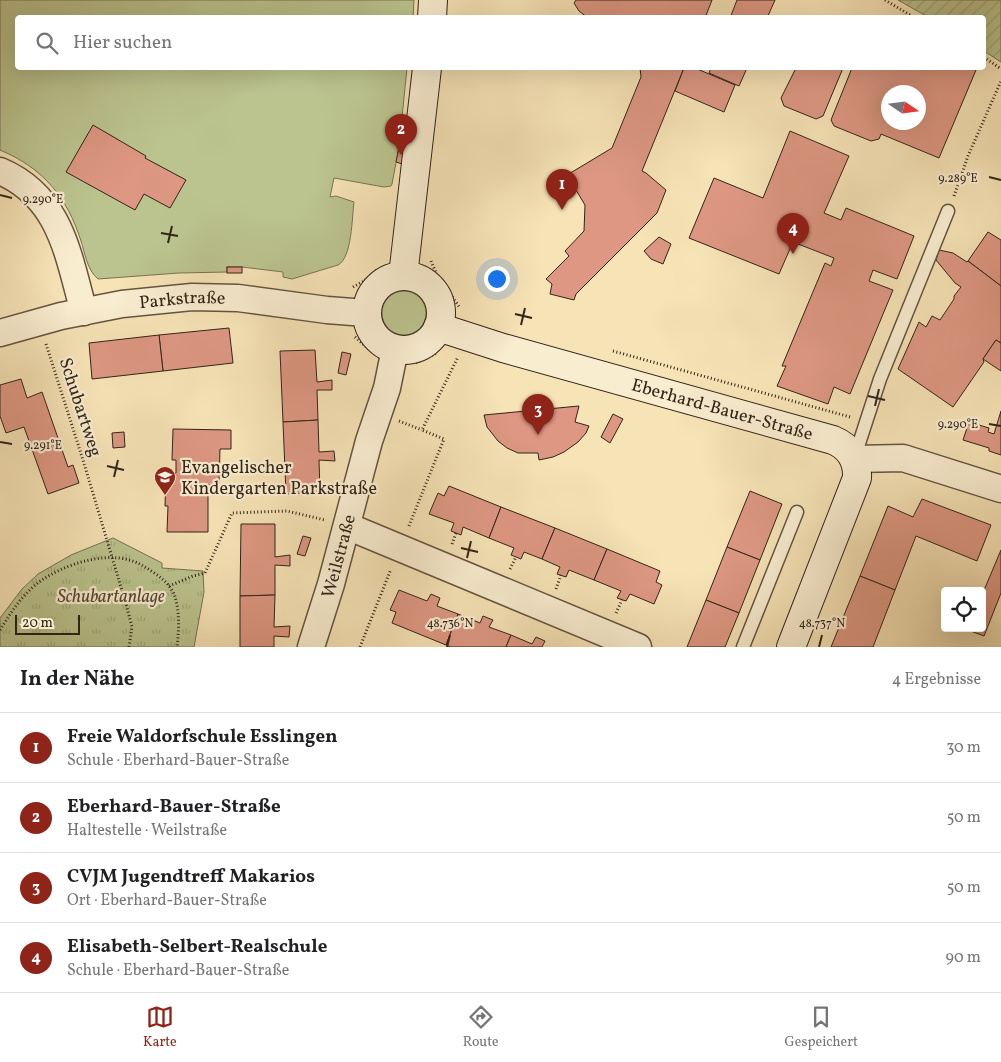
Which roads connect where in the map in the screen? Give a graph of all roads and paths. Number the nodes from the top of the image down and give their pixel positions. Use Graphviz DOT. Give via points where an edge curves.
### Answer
graph roads {
  1 [pos="433,0"];
  2 [pos="884,0"];
  3 [pos="432,15"];
  4 [pos="910,15"];
  5 [pos="986,58"];
  6 [pos="1001,69"];
  7 [pos="427,70"];
  8 [pos="1001,80"];
  9 [pos="0,171"];
  10 [pos="948,211"];
  11 [pos="430,258"];
  12 [pos="403,276"];
  13 [pos="84,312"];
  14 [pos="366,313"];
  15 [pos="39,322"];
  16 [pos="438,327"];
  17 [pos="0,333"];
  18 [pos="464,336"];
  19 [pos="395,349"];
  20 [pos="608,350"];
  21 [pos="865,424"];
  22 [pos="854,459"];
  23 [pos="1001,489"];
  24 [pos="797,512"];
  25 [pos="347,526"];
  26 [pos="400,548"];
  27 [pos="112,558"];
  28 [pos="169,586"];
  29 [pos="0,630"];
  30 [pos="129,647"];
  31 [pos="177,647"];
  32 [pos="311,647"];
  33 [pos="360,647"];
  34 [pos="638,647"];
  35 [pos="743,647"];
  36 [pos="790,647"];
  1 -- 3 [label="street"];
  2 -- 4 [label="path"];
  5 -- 6 [label="path"];
  7 -- 12 [label="street"];
  8 -- 10 [label="path"];
  9 -- 13 [label="street" via="21,182 48,210 66,247"];
  10 -- 21 [label="lane" via="880,378"];
  11 -- 18 [label="path" via="437,275 458,306 472,314"];
  12 -- 14 [label="street" via="377,287 369,298"];
  12 -- 16 [label="street" via="422,280 435,293 441,309"];
  13 -- 14 [label="street, Parkstraße" via="144,301 200,297 238,298"];
  13 -- 15 [label="street, Parkstraße"];
  14 -- 19 [label="street" via="374,335"];
  15 -- 17 [label="street, Parkstraße"];
  15 -- 27 [label="path, Schubartweg"];
  16 -- 18 [label="street, Eberhard-Bauer-Straße"];
  16 -- 19 [label="street" via="426,344 411,350"];
  18 -- 22 [label="street, Eberhard-Bauer-Straße" via="833,440 846,447"];
  18 -- 26 [label="path" via="459,357 422,430 444,439"];
  19 -- 25 [label="street, Weilstraße"];
  20 -- 21 [label="path" via="840,413"];
  21 -- 22 [label="lane"];
  22 -- 23 [label="street" via="903,458"];
  22 -- 36 [label="street" via="857,471 854,486"];
  24 -- 35 [label="lane"];
  25 -- 26 [label="street"];
  25 -- 28 [label="path" via="287,511 232,513 205,573"];
  25 -- 32 [label="street, Weilstraße"];
  26 -- 33 [label="path"];
  26 -- 34 [label="street"];
  27 -- 28 [label="path" via="128,559 143,566"];
  27 -- 29 [label="path" via="75,563 40,581"];
  27 -- 30 [label="path, Schubartweg" via="132,627"];
  28 -- 31 [label="path" via="176,600"];
}
